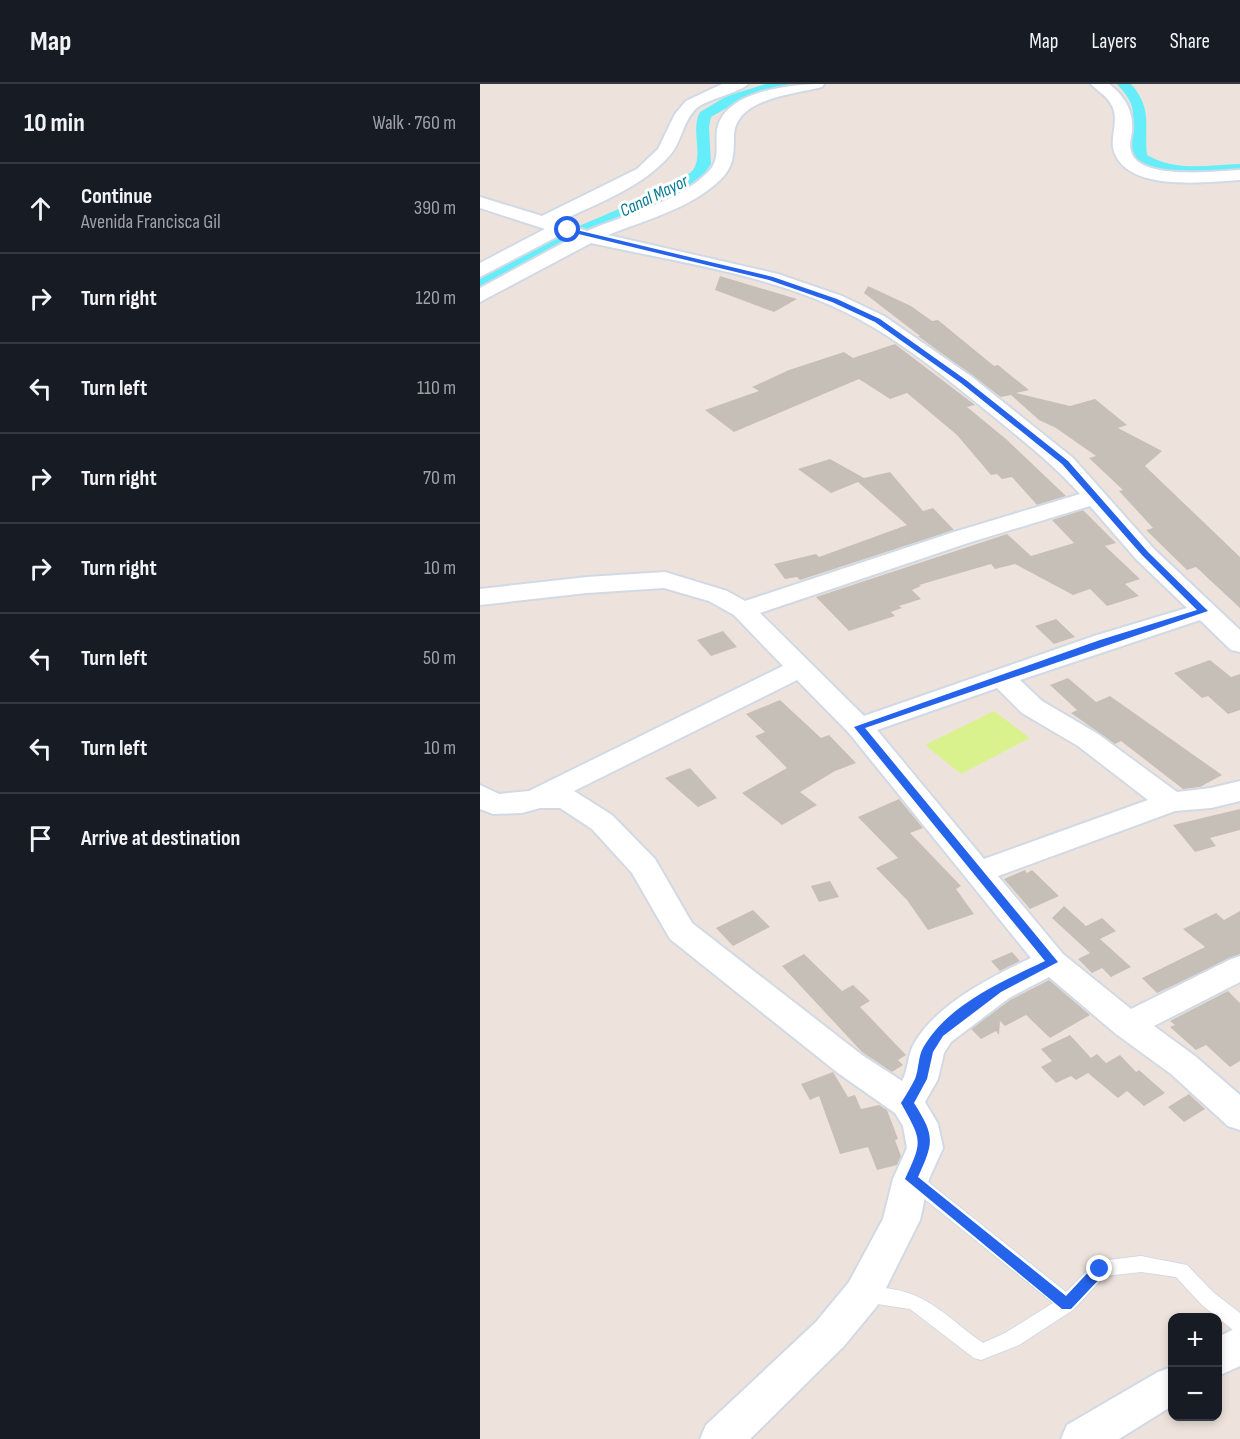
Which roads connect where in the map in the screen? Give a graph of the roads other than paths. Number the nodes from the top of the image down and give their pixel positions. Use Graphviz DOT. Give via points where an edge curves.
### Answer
graph roads {
  1 [pos="741,84"];
  2 [pos="816,84"];
  3 [pos="1099,84"];
  4 [pos="1240,175"];
  5 [pos="480,202"];
  6 [pos="569,230"];
  7 [pos="480,271"];
  8 [pos="480,296"];
  9 [pos="1095,498"];
  10 [pos="480,597"];
  11 [pos="743,610"];
  12 [pos="1203,611"];
  13 [pos="1240,644"];
  14 [pos="799,668"];
  15 [pos="1002,678"];
  16 [pos="859,727"];
  17 [pos="1240,791"];
  18 [pos="480,795"];
  19 [pos="539,798"];
  20 [pos="1171,802"];
  21 [pos="978,872"];
  22 [pos="1052,962"];
  23 [pos="1240,968"];
  24 [pos="1128,1025"];
  25 [pos="907,1103"];
  26 [pos="1240,1116"];
  27 [pos="911,1179"];
  28 [pos="863,1294"];
  29 [pos="1067,1305"];
  30 [pos="1240,1324"];
  31 [pos="1240,1344"];
  32 [pos="1222,1355"];
  33 [pos="1168,1388"];
  34 [pos="721,1439"];
  35 [pos="1082,1439"];
  1 -- 6 [label="street" via="692,104 682,114 665,151 644,173"];
  2 -- 6 [label="street" via="749,102 734,112 724,135 726,160 704,185 680,199"];
  3 -- 4 [label="street" via="1121,105 1124,154 1131,164 1159,175"];
  5 -- 6 [label="street"];
  6 -- 7 [label="street"];
  6 -- 8 [label="street"];
  6 -- 9 [label="street" via="771,278 835,300 877,320 1022,427 1065,463"];
  9 -- 11 [label="street" via="984,529"];
  9 -- 12 [label="street"];
  10 -- 11 [label="street" via="664,580 718,596"];
  11 -- 14 [label="street"];
  12 -- 13 [label="street"];
  12 -- 15 [label="street"];
  14 -- 16 [label="street"];
  14 -- 19 [label="street"];
  15 -- 16 [label="street"];
  15 -- 20 [label="street" via="1032,707 1088,740"];
  16 -- 21 [label="street"];
  17 -- 20 [label="street"];
  18 -- 19 [label="street" via="493,804"];
  19 -- 25 [label="street" via="566,799 602,822 644,866 681,931 850,1064"];
  20 -- 21 [label="street"];
  21 -- 22 [label="street"];
  22 -- 24 [label="street"];
  22 -- 25 [label="street" via="997,989 939,1033 927,1051 921,1079"];
  23 -- 24 [label="street"];
  24 -- 26 [label="street" via="1183,1065"];
  25 -- 27 [label="street" via="920,1124 925,1148"];
  27 -- 28 [label="street" via="901,1220"];
  27 -- 29 [label="lane"];
  28 -- 29 [label="lane" via="916,1303 981,1352 1012,1339"];
  28 -- 34 [label="street" via="830,1334"];
  29 -- 30 [label="lane" via="1100,1269 1141,1264 1181,1270 1208,1299"];
  31 -- 32 [label="street"];
  33 -- 35 [label="street"];
}
